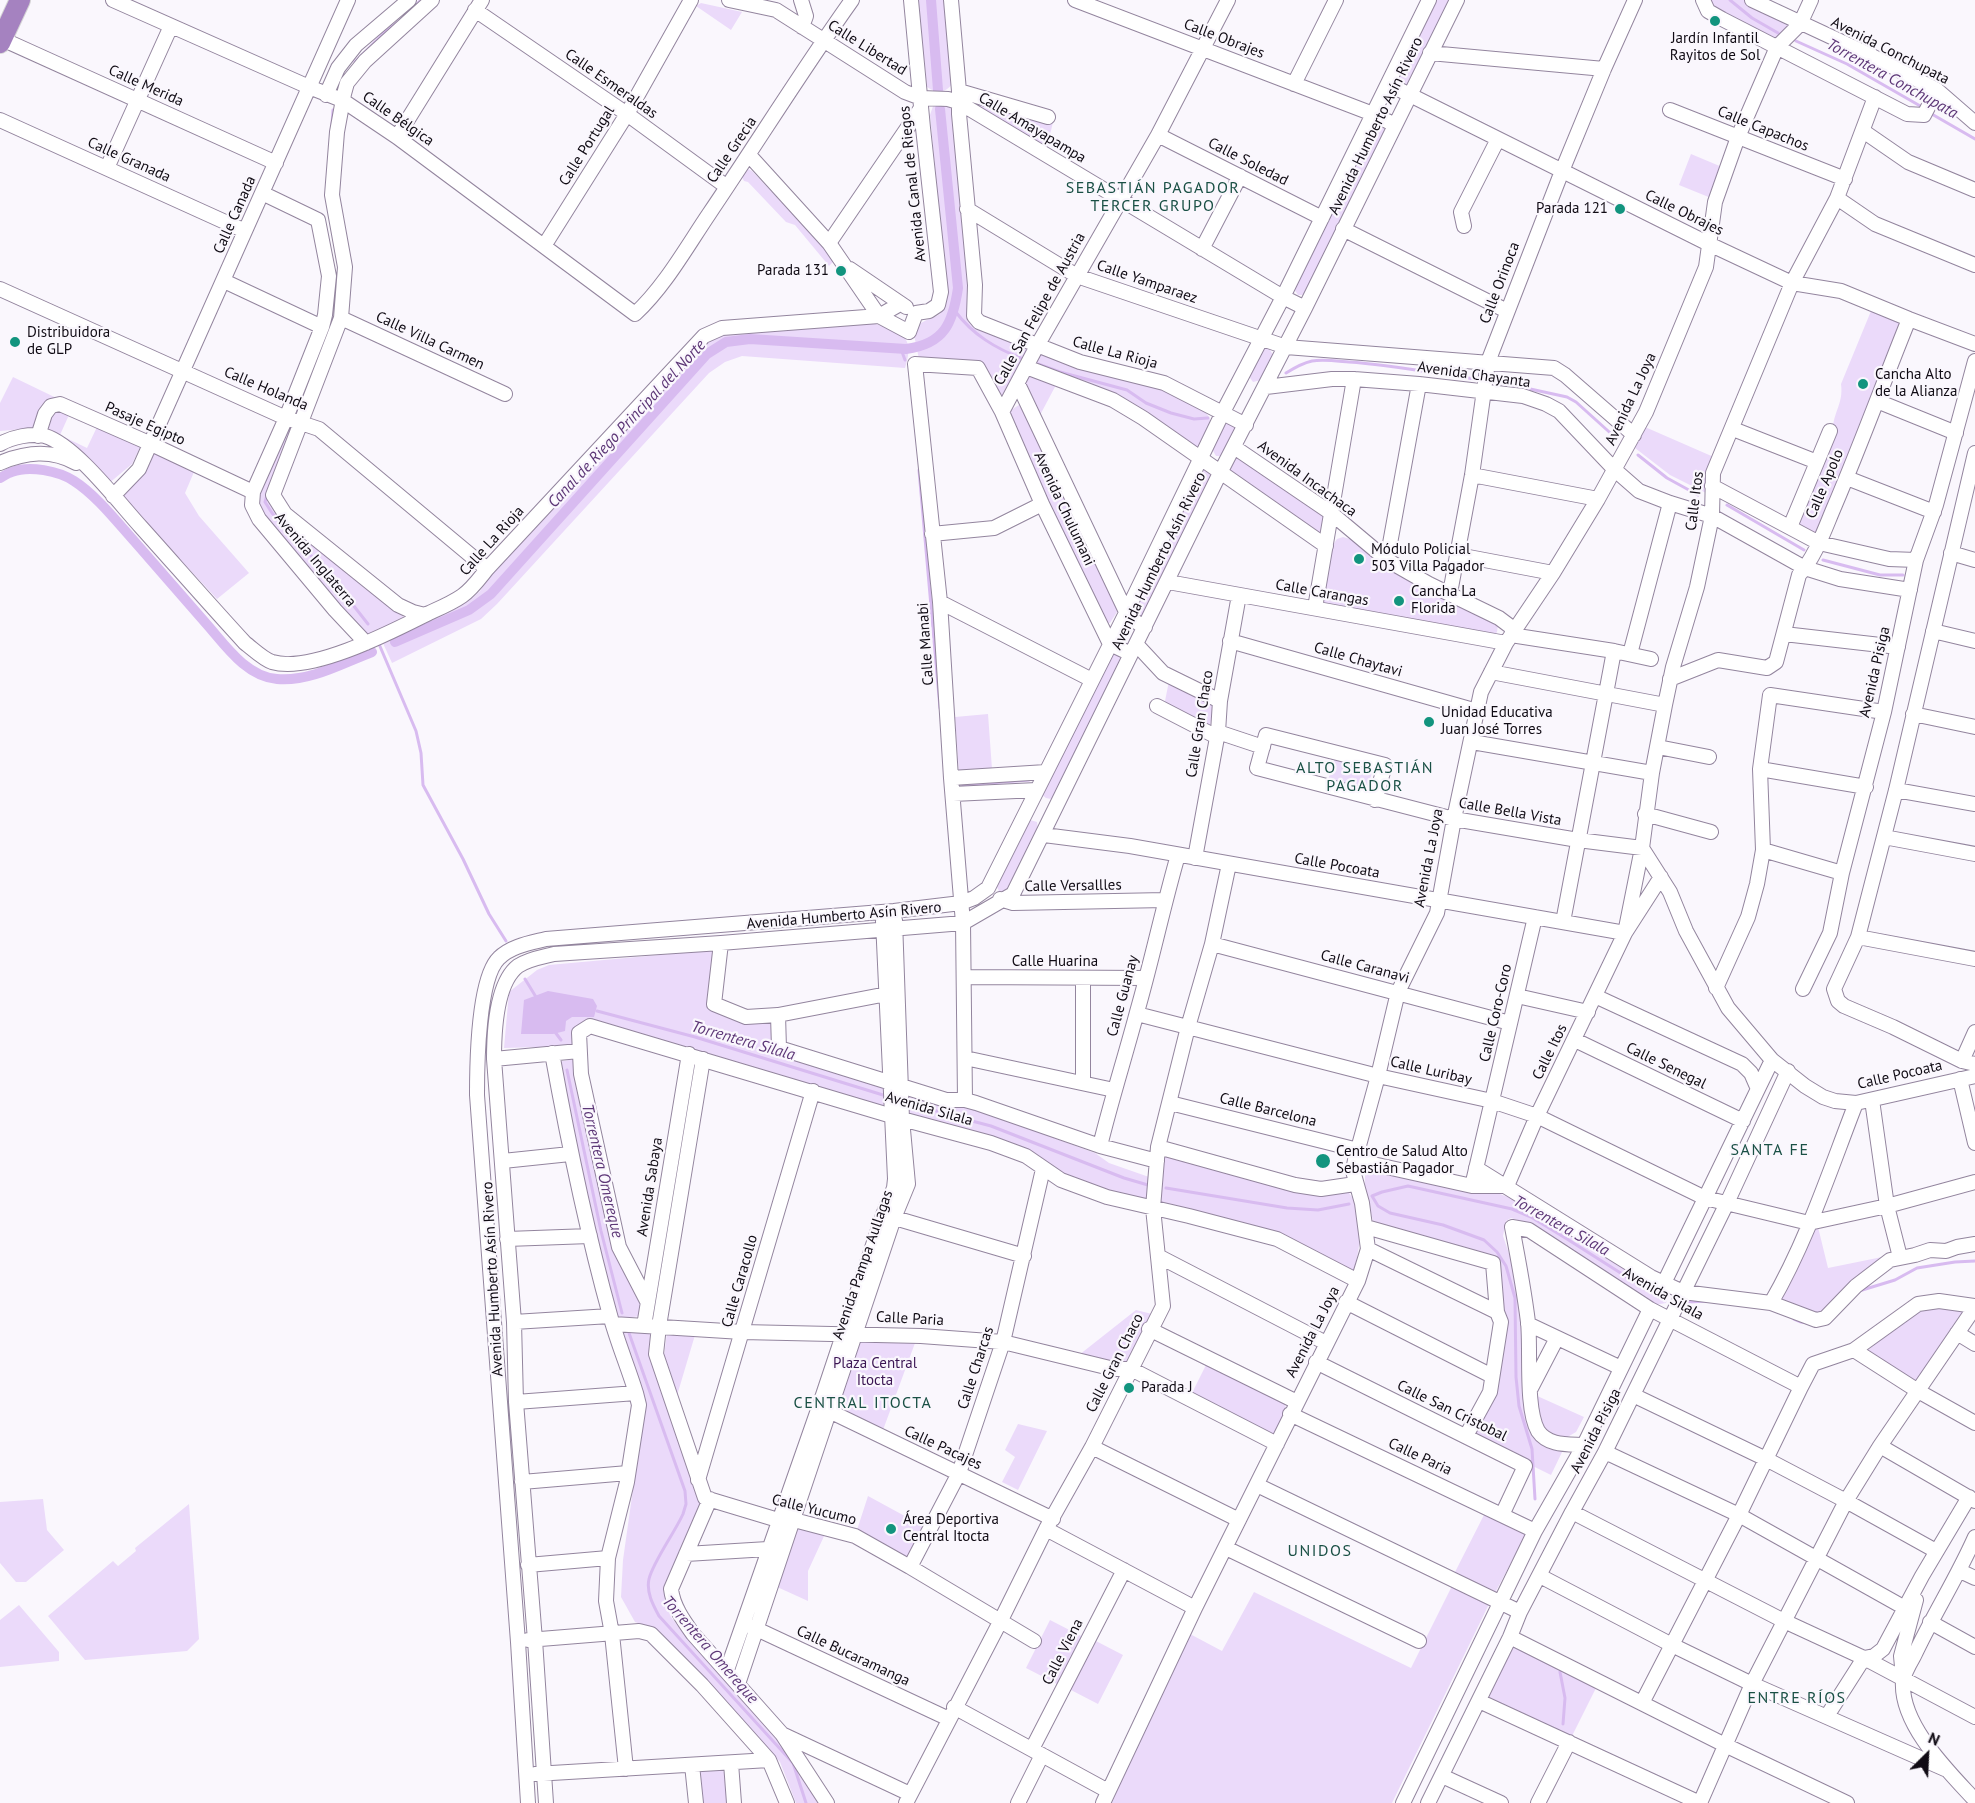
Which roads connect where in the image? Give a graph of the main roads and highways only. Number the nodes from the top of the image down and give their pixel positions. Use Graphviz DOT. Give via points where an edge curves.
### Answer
graph roads {
  1 [pos="9,0"];
  2 [pos="20,0"];
  3 [pos="1,35"];
  1 -- 3 [label="highway"];
  2 -- 3 [label="highway"];
}
